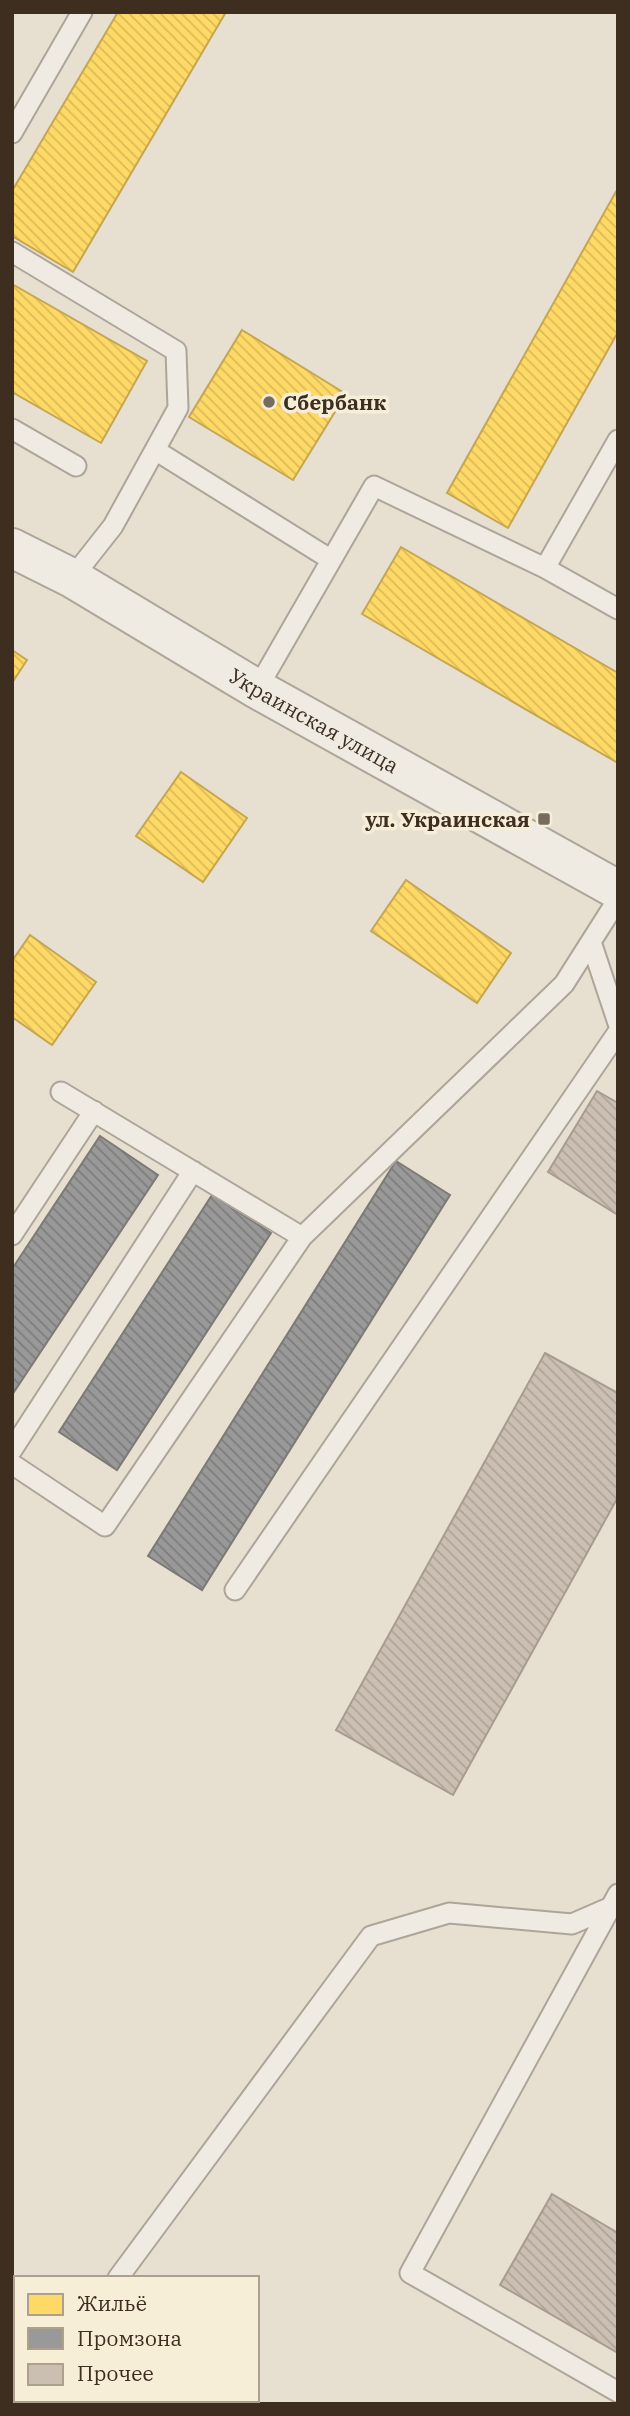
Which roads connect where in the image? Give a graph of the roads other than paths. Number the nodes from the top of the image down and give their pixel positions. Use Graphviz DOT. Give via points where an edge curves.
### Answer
graph roads {
  1 [pos="82,12"];
  2 [pos="12,133"];
  3 [pos="12,252"];
  4 [pos="12,429"];
  5 [pos="618,440"];
  6 [pos="155,450"];
  7 [pos="76,466"];
  8 [pos="12,548"];
  9 [pos="330,559"];
  10 [pos="545,568"];
  11 [pos="72,578"];
  12 [pos="618,610"];
  13 [pos="257,688"];
  14 [pos="618,890"];
  15 [pos="618,899"];
  16 [pos="591,942"];
  17 [pos="618,1023"];
  18 [pos="618,1032"];
  19 [pos="61,1092"];
  20 [pos="94,1111"];
  21 [pos="193,1171"];
  22 [pos="12,1235"];
  23 [pos="302,1237"];
  24 [pos="12,1450"];
  25 [pos="12,1464"];
  26 [pos="235,1590"];
  27 [pos="614,1901"];
  28 [pos="119,2276"];
  29 [pos="618,2392"];
  1 -- 2 [label="lane"];
  3 -- 6 [label="lane" via="176,351 178,408"];
  4 -- 7 [label="lane"];
  5 -- 10 [label="lane"];
  6 -- 9 [label="lane"];
  6 -- 11 [label="lane" via="113,526"];
  8 -- 11 [label="street, Украинская улица"];
  9 -- 10 [label="lane" via="374,486"];
  9 -- 13 [label="lane"];
  10 -- 12 [label="lane"];
  11 -- 13 [label="street, Украинская улица"];
  13 -- 14 [label="street, Украинская улица"];
  15 -- 16 [label="lane"];
  16 -- 17 [label="lane"];
  16 -- 23 [label="lane" via="565,984"];
  18 -- 26 [label="lane"];
  19 -- 20 [label="lane"];
  20 -- 21 [label="lane"];
  20 -- 22 [label="lane"];
  21 -- 23 [label="lane"];
  21 -- 24 [label="lane"];
  23 -- 25 [label="lane" via="105,1526"];
  27 -- 28 [label="lane" via="572,1924 449,1913 371,1936"];
  27 -- 29 [label="lane" via="410,2273"];
}
